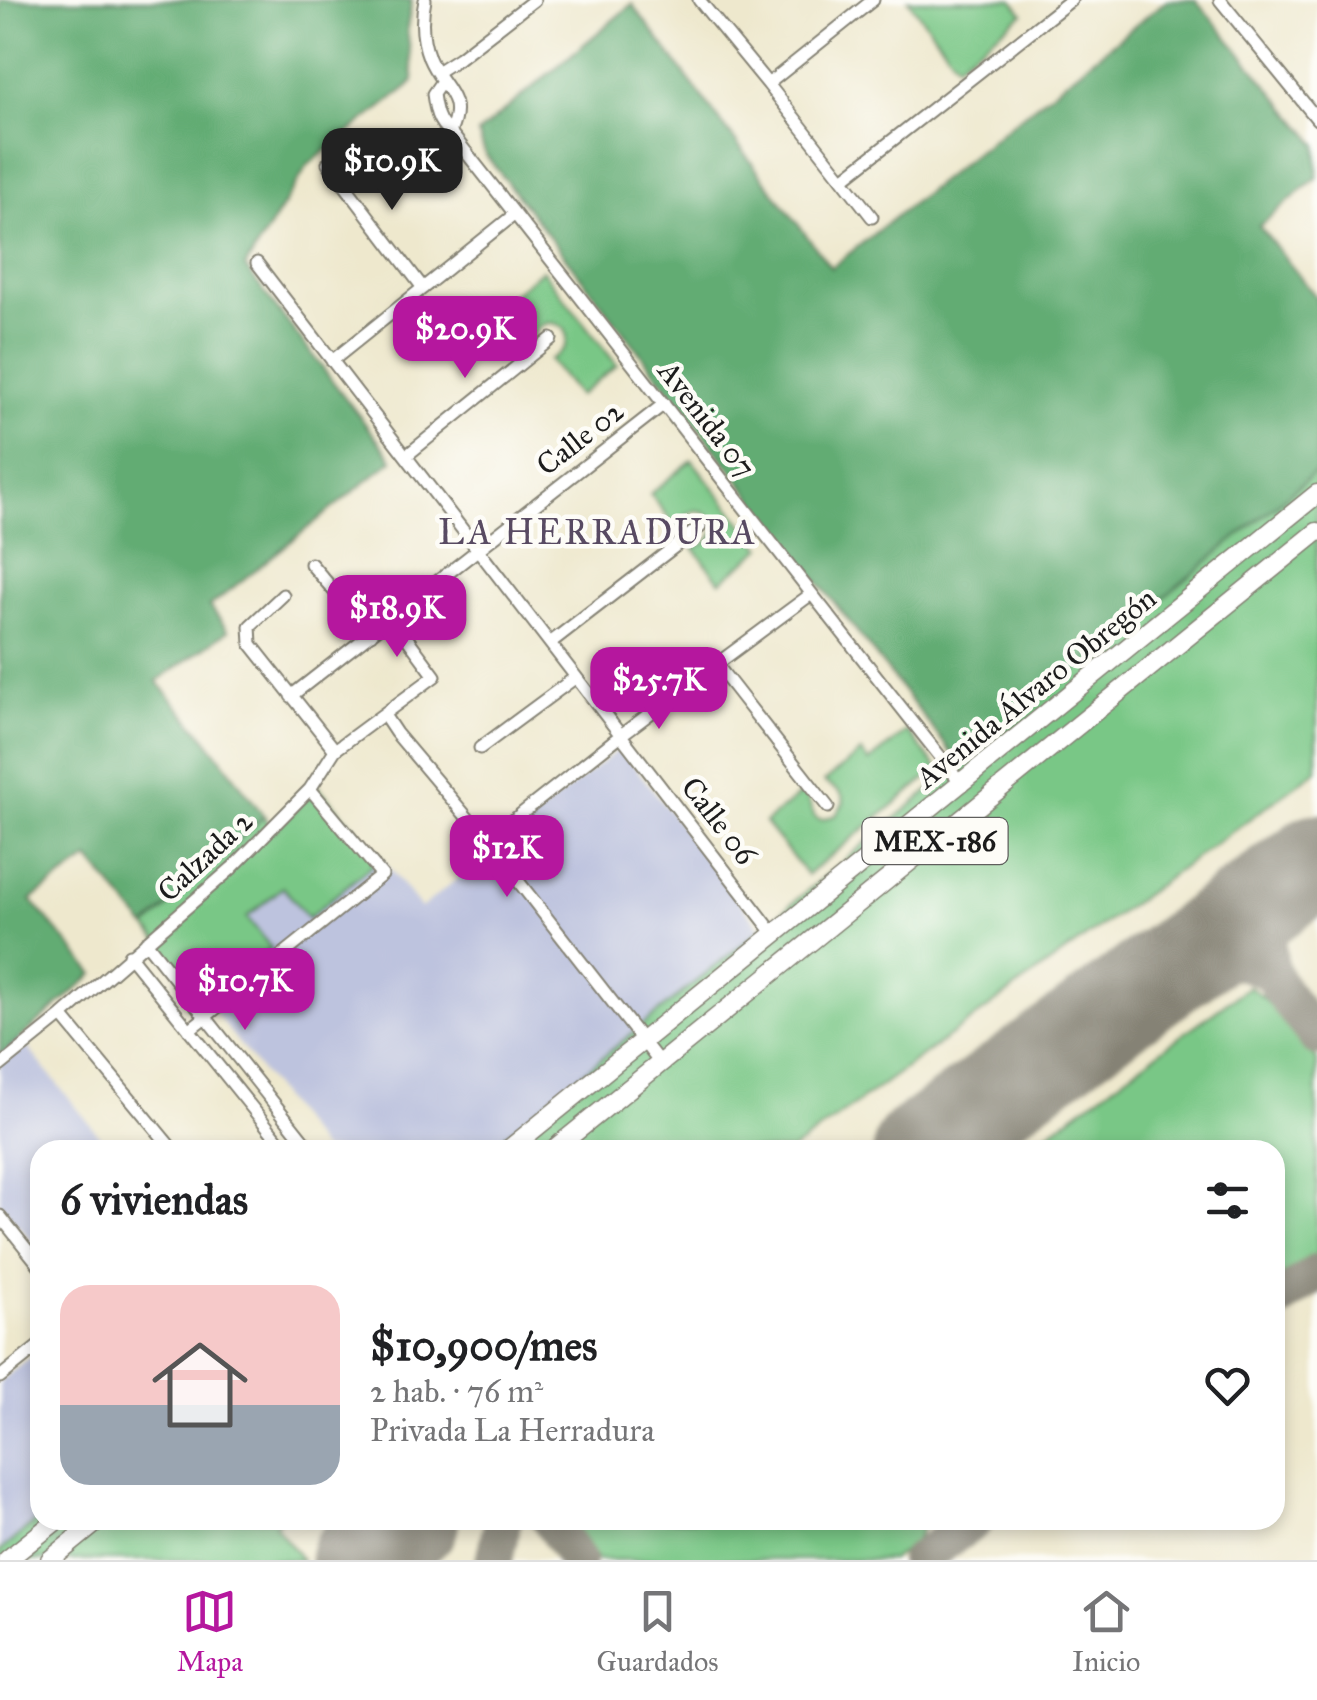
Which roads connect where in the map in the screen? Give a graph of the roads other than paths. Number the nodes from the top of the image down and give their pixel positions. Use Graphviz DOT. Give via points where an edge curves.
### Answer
graph roads {
  1 [pos="425,0"];
  2 [pos="534,0"];
  3 [pos="699,0"];
  4 [pos="873,0"];
  5 [pos="1071,0"];
  6 [pos="1220,0"];
  7 [pos="439,76"];
  8 [pos="768,84"];
  9 [pos="1317,120"];
  10 [pos="450,132"];
  11 [pos="328,164"];
  12 [pos="843,179"];
  13 [pos="515,214"];
  14 [pos="872,217"];
  15 [pos="258,264"];
  16 [pos="424,288"];
  17 [pos="551,339"];
  18 [pos="332,361"];
  19 [pos="664,404"];
  20 [pos="406,456"];
  21 [pos="1317,494"];
  22 [pos="700,527"];
  23 [pos="1317,532"];
  24 [pos="478,550"];
  25 [pos="311,564"];
  26 [pos="283,595"];
  27 [pos="810,595"];
  28 [pos="392,618"];
  29 [pos="371,634"];
  30 [pos="550,643"];
  31 [pos="716,664"];
  32 [pos="576,677"];
  33 [pos="291,696"];
  34 [pos="384,715"];
  35 [pos="621,735"];
  36 [pos="480,748"];
  37 [pos="335,750"];
  38 [pos="962,784"];
  39 [pos="310,789"];
  40 [pos="828,807"];
  41 [pos="486,841"];
  42 [pos="774,934"];
  43 [pos="146,942"];
  44 [pos="129,956"];
  45 [pos="62,1016"];
  46 [pos="205,1016"];
  47 [pos="189,1030"];
  48 [pos="642,1040"];
  49 [pos="660,1063"];
  50 [pos="0,1066"];
  51 [pos="164,1140"];
  52 [pos="278,1140"];
  53 [pos="303,1140"];
  54 [pos="520,1140"];
  55 [pos="565,1140"];
  56 [pos="0,1216"];
  57 [pos="30,1254"];
  58 [pos="30,1353"];
  59 [pos="0,1377"];
  60 [pos="44,1530"];
  61 [pos="87,1530"];
  62 [pos="7,1560"];
  63 [pos="50,1560"];
  1 -- 7 [label="street" via="423,32"];
  2 -- 7 [label="street"];
  3 -- 8 [label="street"];
  4 -- 8 [label="street"];
  5 -- 12 [label="street"];
  6 -- 9 [label="street"];
  7 -- 10 [label="street" via="433,94 440,122"];
  7 -- 10 [label="street" via="456,100"];
  8 -- 12 [label="street"];
  10 -- 13 [label="street, Avenida 07"];
  11 -- 16 [label="street"];
  12 -- 14 [label="street"];
  13 -- 16 [label="street"];
  13 -- 19 [label="street, Avenida 07"];
  15 -- 18 [label="street, Calle 06"];
  16 -- 18 [label="street"];
  17 -- 20 [label="street"];
  18 -- 20 [label="street, Calle 06"];
  19 -- 24 [label="street, Calle 02"];
  19 -- 27 [label="street, Avenida 07"];
  20 -- 24 [label="street, Calle 06"];
  21 -- 38 [label="main road, Avenida Álvaro Obregón / MEX-186"];
  22 -- 30 [label="street"];
  23 -- 49 [label="main road, Avenida Álvaro Obregón / MEX-186"];
  24 -- 28 [label="street, Calle 02"];
  24 -- 30 [label="street, Calle 06"];
  25 -- 29 [label="street"];
  26 -- 33 [label="street" via="250,626 250,644"];
  27 -- 31 [label="street"];
  27 -- 38 [label="street, Avenida 07"];
  28 -- 29 [label="street, Calle 02"];
  28 -- 34 [label="street, Calzada 2" via="435,676"];
  29 -- 33 [label="street, Calle 02"];
  30 -- 32 [label="street, Calle 06"];
  31 -- 35 [label="street"];
  31 -- 40 [label="street"];
  32 -- 35 [label="street, Calle 06"];
  32 -- 36 [label="street"];
  33 -- 37 [label="street"];
  34 -- 37 [label="street, Calzada 2"];
  34 -- 41 [label="street"];
  35 -- 41 [label="street"];
  35 -- 42 [label="street, Calle 06"];
  37 -- 39 [label="street, Calzada 2"];
  38 -- 42 [label="main road, Avenida Álvaro Obregón / MEX-186"];
  39 -- 43 [label="street, Calzada 2"];
  39 -- 46 [label="street" via="382,875"];
  41 -- 48 [label="street"];
  42 -- 48 [label="main road, Avenida Álvaro Obregón / MEX-186"];
  43 -- 44 [label="street, Calzada 2"];
  43 -- 46 [label="street"];
  44 -- 45 [label="street, Calzada 2"];
  44 -- 47 [label="street"];
  45 -- 50 [label="street, Calzada 2"];
  45 -- 51 [label="street"];
  46 -- 47 [label="street"];
  46 -- 53 [label="street"];
  47 -- 52 [label="street"];
  48 -- 49 [label="street"];
  48 -- 54 [label="main road, Avenida Álvaro Obregón / MEX-186"];
  49 -- 55 [label="main road, Avenida Álvaro Obregón / MEX-186"];
  56 -- 57 [label="street"];
  58 -- 59 [label="street"];
  60 -- 62 [label="main road"];
  61 -- 63 [label="main road"];
}
